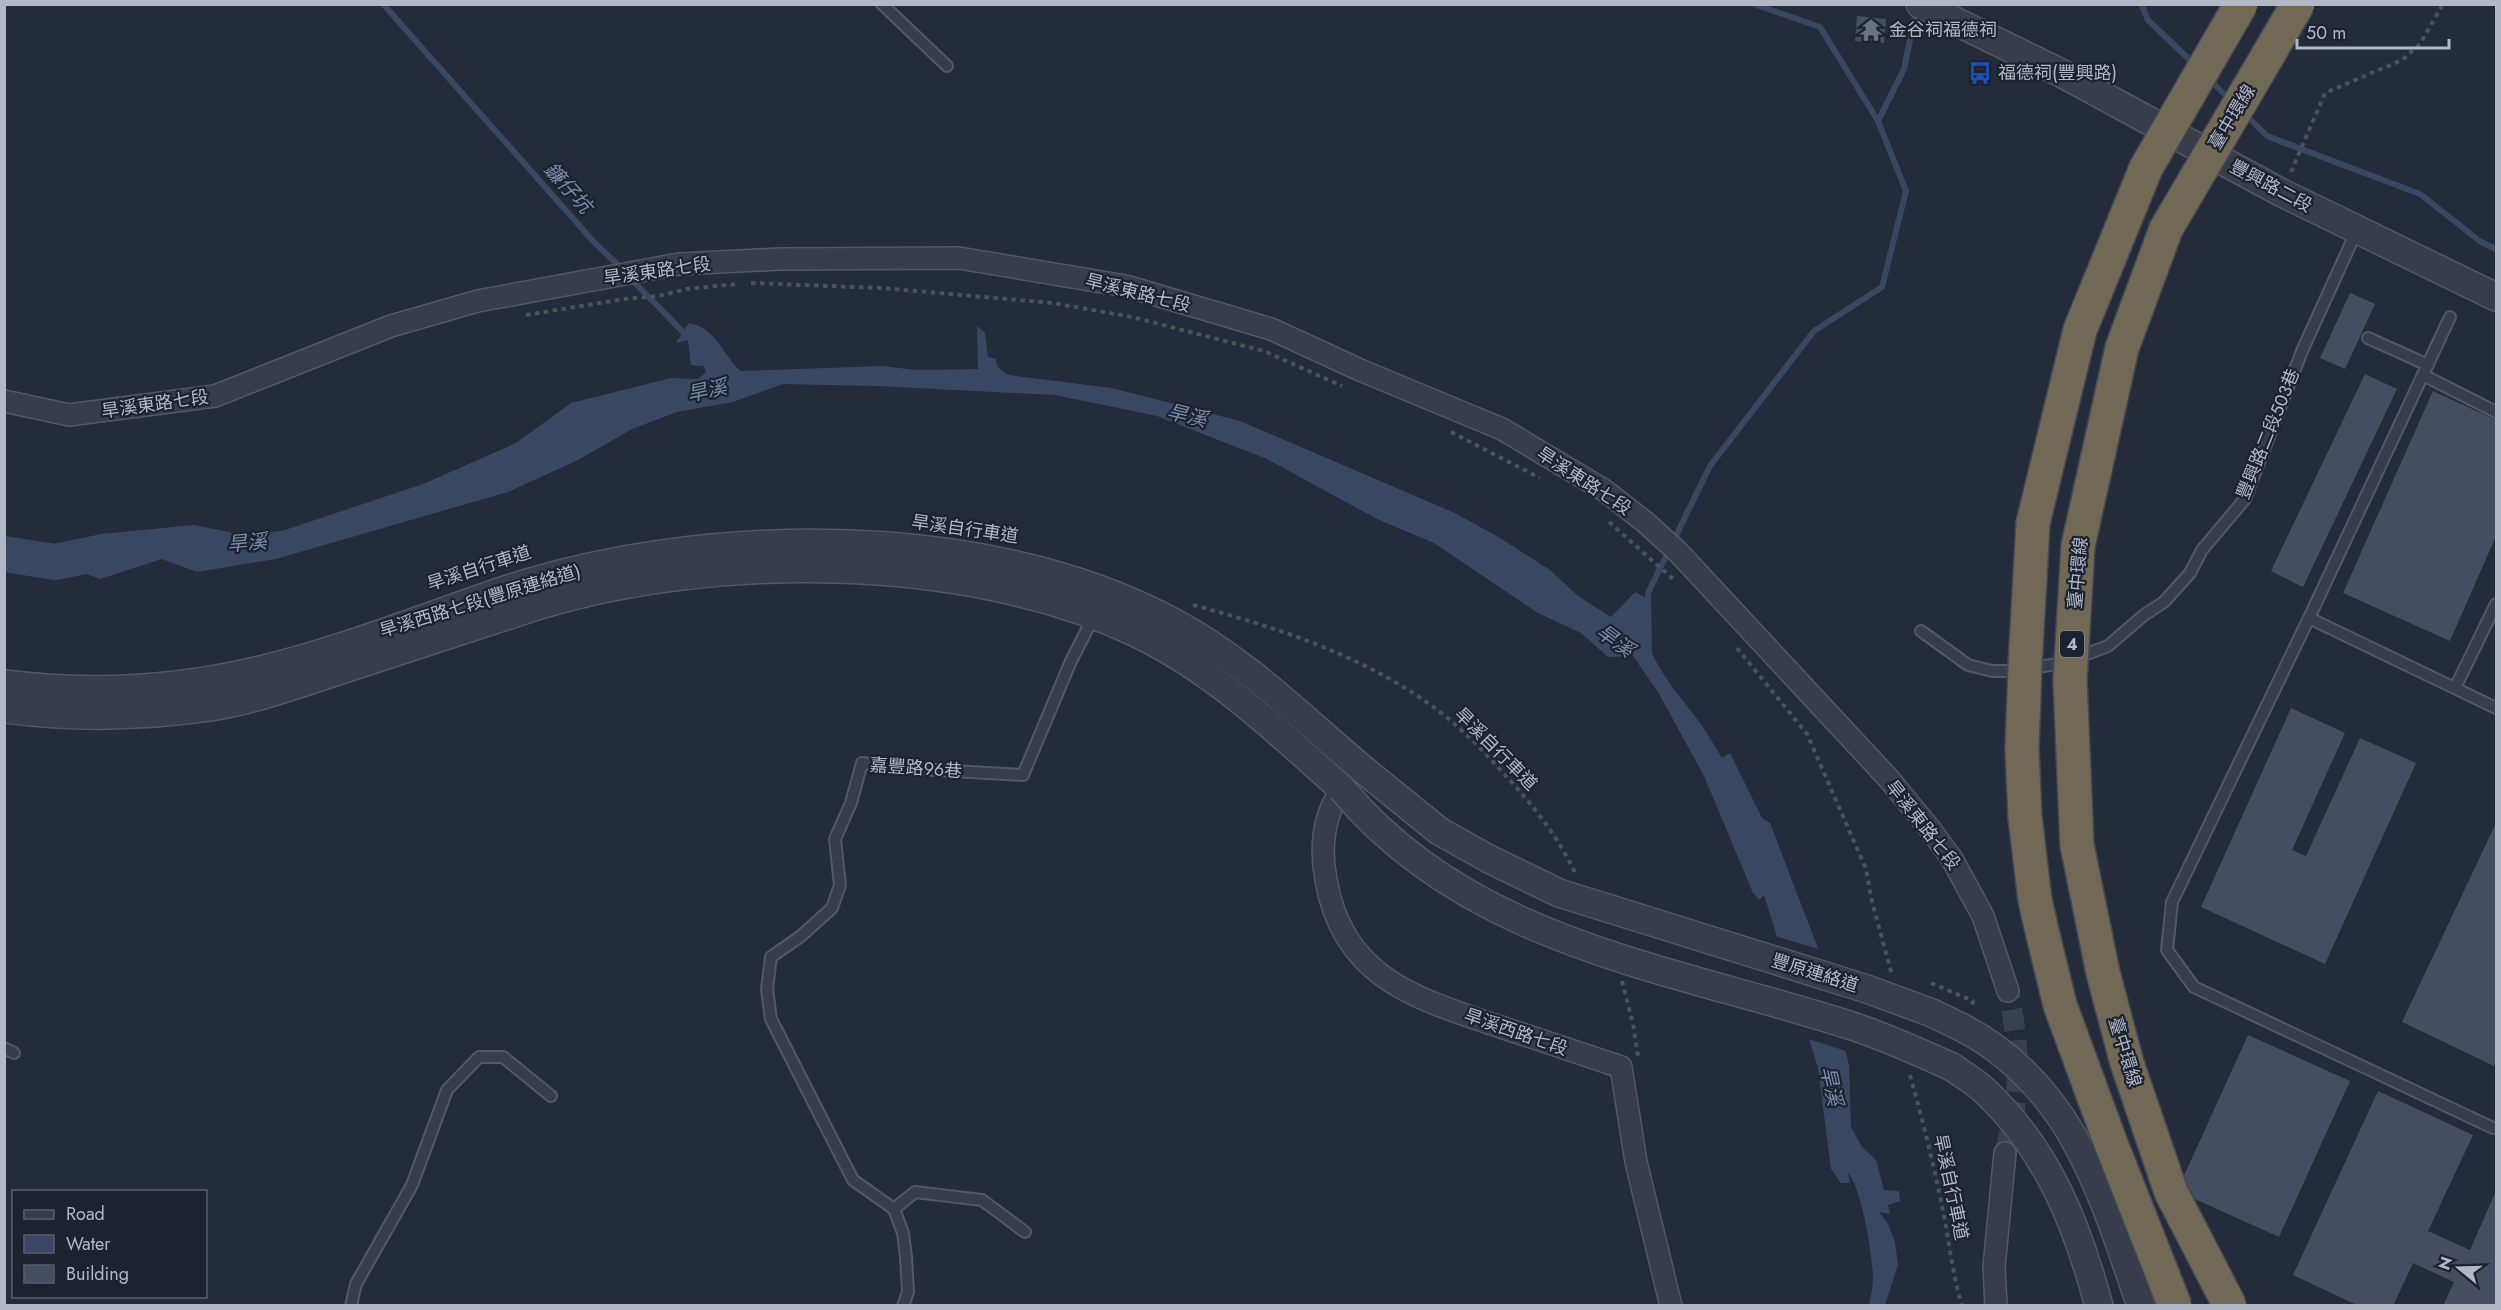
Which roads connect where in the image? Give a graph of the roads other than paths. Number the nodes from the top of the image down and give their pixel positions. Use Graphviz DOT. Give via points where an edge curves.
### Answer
graph roads {
  1 [pos="882,4"];
  2 [pos="1920,4"];
  3 [pos="2241,4"];
  4 [pos="2298,4"];
  5 [pos="947,66"];
  6 [pos="2357,230"];
  7 [pos="2496,297"];
  8 [pos="2450,317"];
  9 [pos="2368,338"];
  10 [pos="2425,370"];
  11 [pos="4,401"];
  12 [pos="2496,412"];
  13 [pos="2496,604"];
  14 [pos="1094,616"];
  15 [pos="2309,618"];
  16 [pos="1921,631"];
  17 [pos="4,684"];
  18 [pos="2455,688"];
  19 [pos="2496,708"];
  20 [pos="4,709"];
  21 [pos="1365,771"];
  22 [pos="1342,789"];
  23 [pos="2008,991"];
  24 [pos="551,1096"];
  25 [pos="2495,1126"];
  26 [pos="2005,1154"];
  27 [pos="894,1209"];
  28 [pos="1025,1232"];
  29 [pos="351,1305"];
  30 [pos="903,1305"];
  31 [pos="1671,1305"];
  32 [pos="1996,1305"];
  33 [pos="2099,1305"];
  34 [pos="2140,1305"];
  35 [pos="2175,1305"];
  36 [pos="2230,1305"];
  1 -- 5 [label="lane"];
  2 -- 6 [label="street, 豐興路二段" via="2063,74"];
  3 -- 35 [label="highway, bridge" via="2146,168 2080,330 2033,523 2030,582 2022,749 2025,817 2036,900 2060,1005"];
  4 -- 36 [label="highway, 臺中環線 / 4, bridge" via="2166,229 2122,348 2078,546 2070,680 2078,845 2103,973 2127,1064 2171,1192"];
  6 -- 7 [label="street, 豐興路二段"];
  6 -- 16 [label="lane, 豐興路二段503巷" via="2302,351 2245,499 2164,602 2108,646 2063,663 2013,671 1968,665"];
  8 -- 10 [label="lane"];
  9 -- 10 [label="lane"];
  10 -- 12 [label="lane"];
  10 -- 15 [label="lane"];
  11 -- 23 [label="street, 旱溪東路七段" via="69,415 215,396 391,326 478,301 679,264 780,258 959,258 1126,286 1271,328 1502,429 1604,490 1653,529 1851,738 1930,829 1952,859 1983,916"];
  13 -- 18 [label="lane"];
  14 -- 20 [label="street, 旱溪西路七段(豐原連絡道)" via="1028,595 938,578 812,569 719,573 605,589 542,605 266,694 212,706 102,716"];
  14 -- 22 [label="street, 旱溪西路七段(豐原連絡道)" via="1158,645 1228,690"];
  14 -- 27 [label="lane, 嘉豐路96巷" via="1023,775 862,762 835,839 840,885 832,908 771,957 766,989 771,1019 853,1180"];
  15 -- 18 [label="lane"];
  15 -- 25 [label="lane" via="2172,902 2167,950 2194,987"];
  17 -- 21 [label="street, 旱溪西路七段(豐原連絡道)" via="119,689 216,679 286,663 510,588 591,567 698,549 801,543 869,545 1001,562 1070,579 1146,608 1239,663"];
  18 -- 19 [label="lane"];
  21 -- 34 [label="street, 豐原連絡道, bridge" via="1439,831 1559,893 1868,989 1932,1013 1988,1042 2028,1077 2074,1135 2107,1207"];
  22 -- 31 [label="street, 旱溪西路七段" via="1325,828 1325,873 1334,911 1349,940 1370,965 1393,984 1428,1002 1621,1067 1636,1162"];
  22 -- 33 [label="street, bridge" via="1378,828 1426,868 1523,923 1652,968 1852,1026 1952,1067 1985,1091 2043,1161 2079,1239"];
  24 -- 29 [label="lane" via="503,1057 479,1058 447,1090 412,1185 356,1284"];
  26 -- 32 [label="street" via="1994,1267"];
  27 -- 28 [label="lane" via="915,1192 982,1200"];
  27 -- 30 [label="lane" via="906,1257 908,1292"];
}
